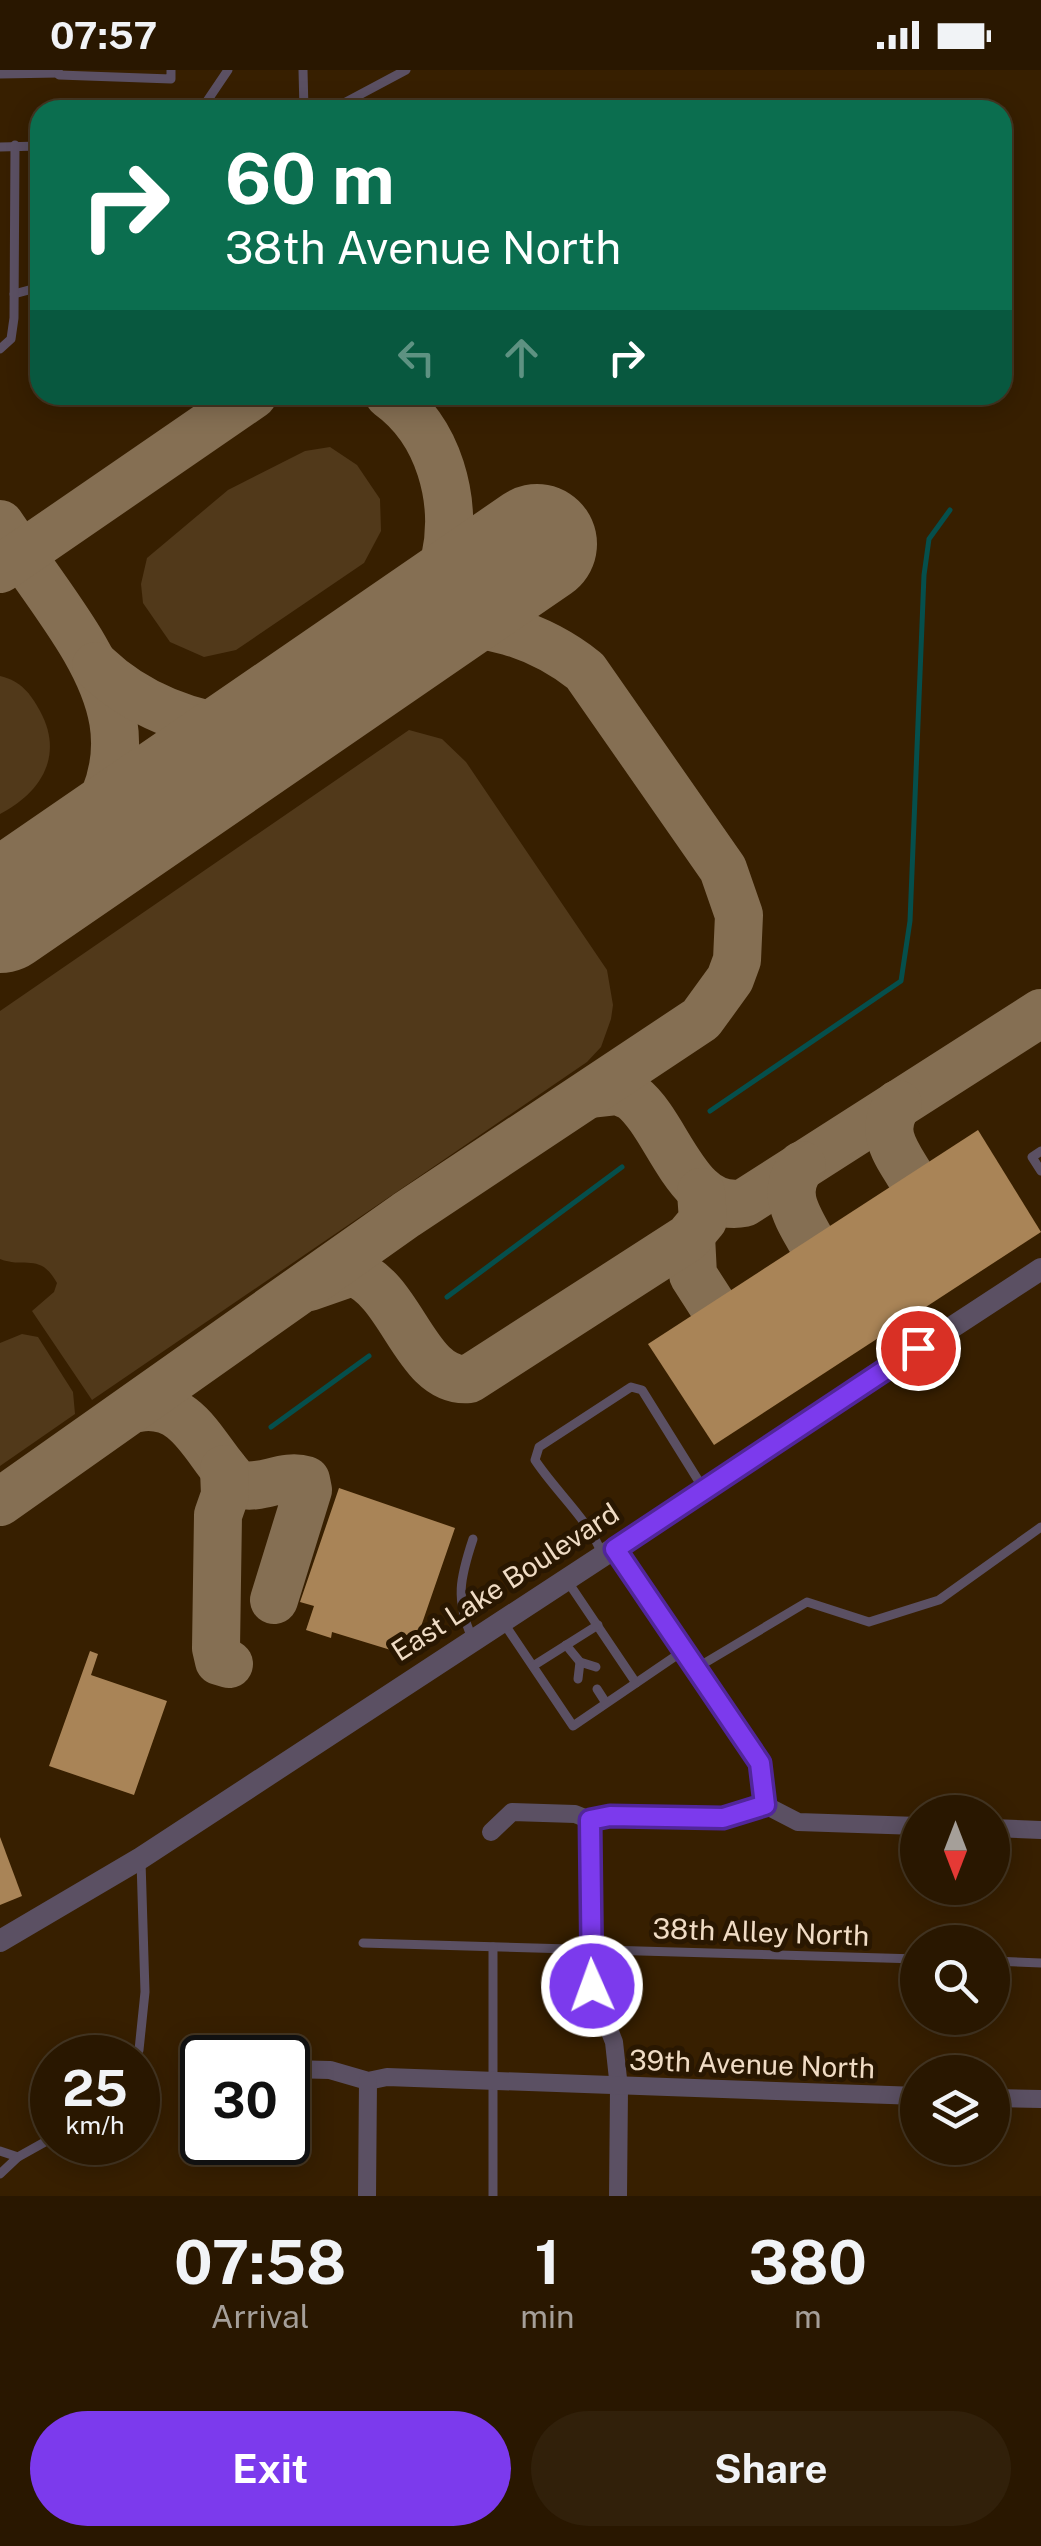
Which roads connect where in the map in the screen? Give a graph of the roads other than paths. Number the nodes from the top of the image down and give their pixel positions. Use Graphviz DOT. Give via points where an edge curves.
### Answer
graph roads {
  1 [pos="171,70"];
  2 [pos="228,70"];
  3 [pos="304,70"];
  4 [pos="406,70"];
  5 [pos="59,72"];
  6 [pos="0,74"];
  7 [pos="208,100"];
  8 [pos="304,100"];
  9 [pos="350,100"];
  10 [pos="15,145"];
  11 [pos="30,146"];
  12 [pos="0,147"];
  13 [pos="30,290"];
  14 [pos="14,294"];
  15 [pos="0,349"];
  16 [pos="1041,1150"];
  17 [pos="1041,1171"];
  18 [pos="1041,1268"];
  19 [pos="703,1488"];
  20 [pos="1041,1527"];
  21 [pos="473,1539"];
  22 [pos="609,1552"];
  23 [pos="566,1579"];
  24 [pos="503,1622"];
  25 [pos="598,1624"];
  26 [pos="473,1640"];
  27 [pos="566,1644"];
  28 [pos="686,1649"];
  29 [pos="580,1662"];
  30 [pos="533,1666"];
  31 [pos="698,1667"];
  32 [pos="636,1683"];
  33 [pos="765,1805"];
  34 [pos="590,1820"];
  35 [pos="900,1825"];
  36 [pos="1010,1829"];
  37 [pos="1041,1830"];
  38 [pos="491,1832"];
  39 [pos="140,1858"];
  40 [pos="0,1942"];
  41 [pos="363,1943"];
  42 [pos="493,1947"];
  43 [pos="591,1950"];
  44 [pos="900,1959"];
  45 [pos="1010,1962"];
  46 [pos="1041,1963"];
  47 [pos="141,2035"];
  48 [pos="310,2070"];
  49 [pos="494,2080"];
  50 [pos="368,2081"];
  51 [pos="619,2088"];
  52 [pos="900,2096"];
  53 [pos="1010,2098"];
  54 [pos="1041,2099"];
  55 [pos="30,2150"];
  56 [pos="0,2151"];
  57 [pos="18,2157"];
  58 [pos="0,2174"];
  59 [pos="367,2196"];
  60 [pos="493,2196"];
  61 [pos="618,2196"];
  1 -- 5 [label="lane" via="171,79"];
  2 -- 7 [label="lane"];
  3 -- 8 [label="lane"];
  4 -- 9 [label="lane"];
  5 -- 6 [label="lane"];
  10 -- 11 [label="lane"];
  10 -- 12 [label="lane"];
  10 -- 14 [label="lane"];
  13 -- 14 [label="lane"];
  14 -- 15 [label="lane" via="11,339"];
  16 -- 17 [label="lane" via="1032,1157"];
  18 -- 19 [label="street, East Lake Boulevard"];
  19 -- 22 [label="street, East Lake Boulevard"];
  19 -- 22 [label="lane" via="642,1390 631,1387 538,1447 535,1460 559,1496"];
  20 -- 31 [label="lane" via="938,1600 869,1622 807,1602"];
  21 -- 26 [label="lane" via="459,1608"];
  22 -- 23 [label="street, East Lake Boulevard"];
  22 -- 28 [label="street"];
  23 -- 24 [label="street, East Lake Boulevard"];
  23 -- 25 [label="lane"];
  24 -- 26 [label="street, East Lake Boulevard"];
  24 -- 30 [label="lane"];
  25 -- 27 [label="lane"];
  25 -- 32 [label="lane"];
  26 -- 39 [label="street, East Lake Boulevard"];
  27 -- 29 [label="lane"];
  27 -- 30 [label="lane"];
  28 -- 31 [label="street"];
  28 -- 32 [label="lane"];
  29 -- 29 [label="lane" via="587,1673"];
  30 -- 32 [label="lane" via="573,1726 600,1694"];
  31 -- 33 [label="street" via="760,1763"];
  33 -- 34 [label="street" via="723,1818"];
  33 -- 35 [label="street" via="798,1822"];
  34 -- 38 [label="street" via="512,1812"];
  34 -- 43 [label="street"];
  36 -- 37 [label="street"];
  39 -- 40 [label="street, East Lake Boulevard"];
  39 -- 47 [label="lane"];
  41 -- 42 [label="lane, 38th Alley North"];
  42 -- 43 [label="lane, 38th Alley North"];
  42 -- 49 [label="lane"];
  43 -- 44 [label="lane, 38th Alley North"];
  43 -- 51 [label="street" via="592,1986 614,2042"];
  45 -- 46 [label="lane"];
  48 -- 50 [label="street, 39th Avenue North"];
  49 -- 50 [label="street, 39th Avenue North"];
  49 -- 51 [label="street, 39th Avenue North"];
  49 -- 60 [label="lane"];
  50 -- 59 [label="street"];
  51 -- 52 [label="street, 39th Avenue North"];
  51 -- 61 [label="street"];
  53 -- 54 [label="street"];
  55 -- 57 [label="lane"];
  56 -- 57 [label="lane"];
  57 -- 58 [label="lane"];
}
